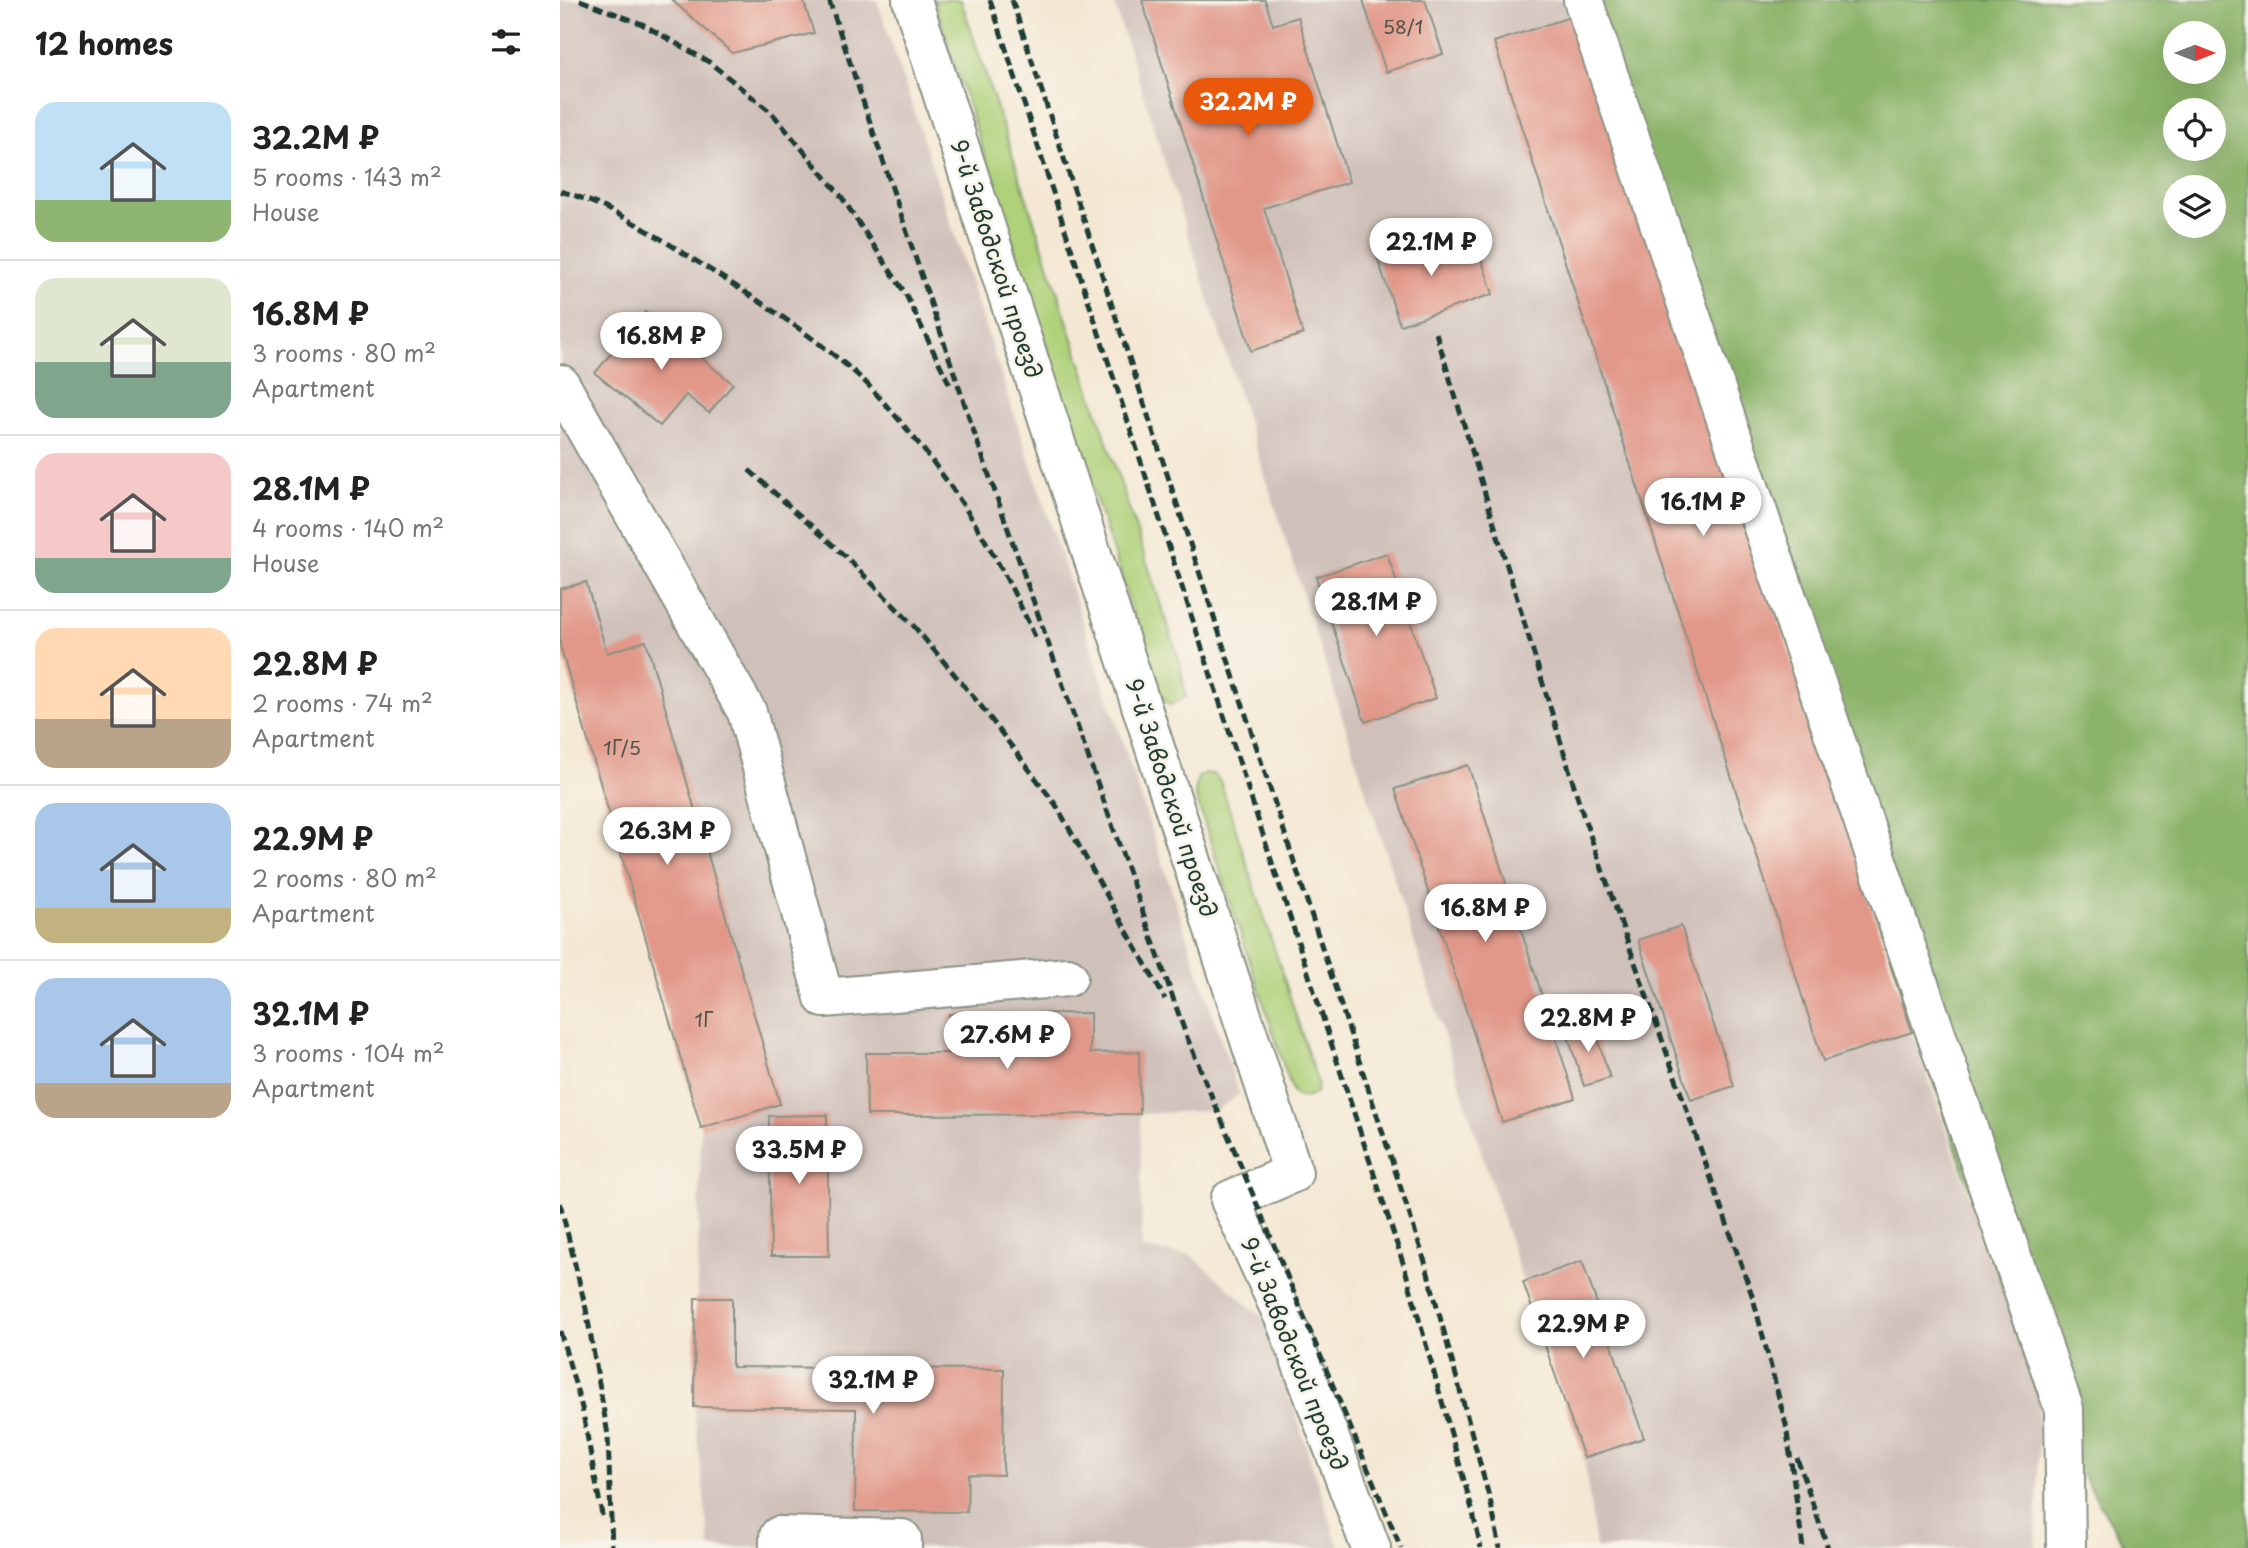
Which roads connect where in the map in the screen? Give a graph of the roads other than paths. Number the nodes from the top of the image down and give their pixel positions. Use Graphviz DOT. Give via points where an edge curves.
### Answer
graph roads {
  1 [pos="912,0"];
  2 [pos="1583,0"];
  3 [pos="560,383"];
  4 [pos="1068,977"];
  5 [pos="779,1548"];
  6 [pos="902,1548"];
  7 [pos="1371,1548"];
  8 [pos="2066,1548"];
  1 -- 7 [label="lane, 9-й Заводской проезд" via="1293,1173 1230,1200 1286,1321"];
  2 -- 8 [label="lane" via="2064,1409"];
  3 -- 4 [label="lane" via="747,712 824,998"];
  5 -- 6 [label="lane" via="779,1536 902,1539"];
}
